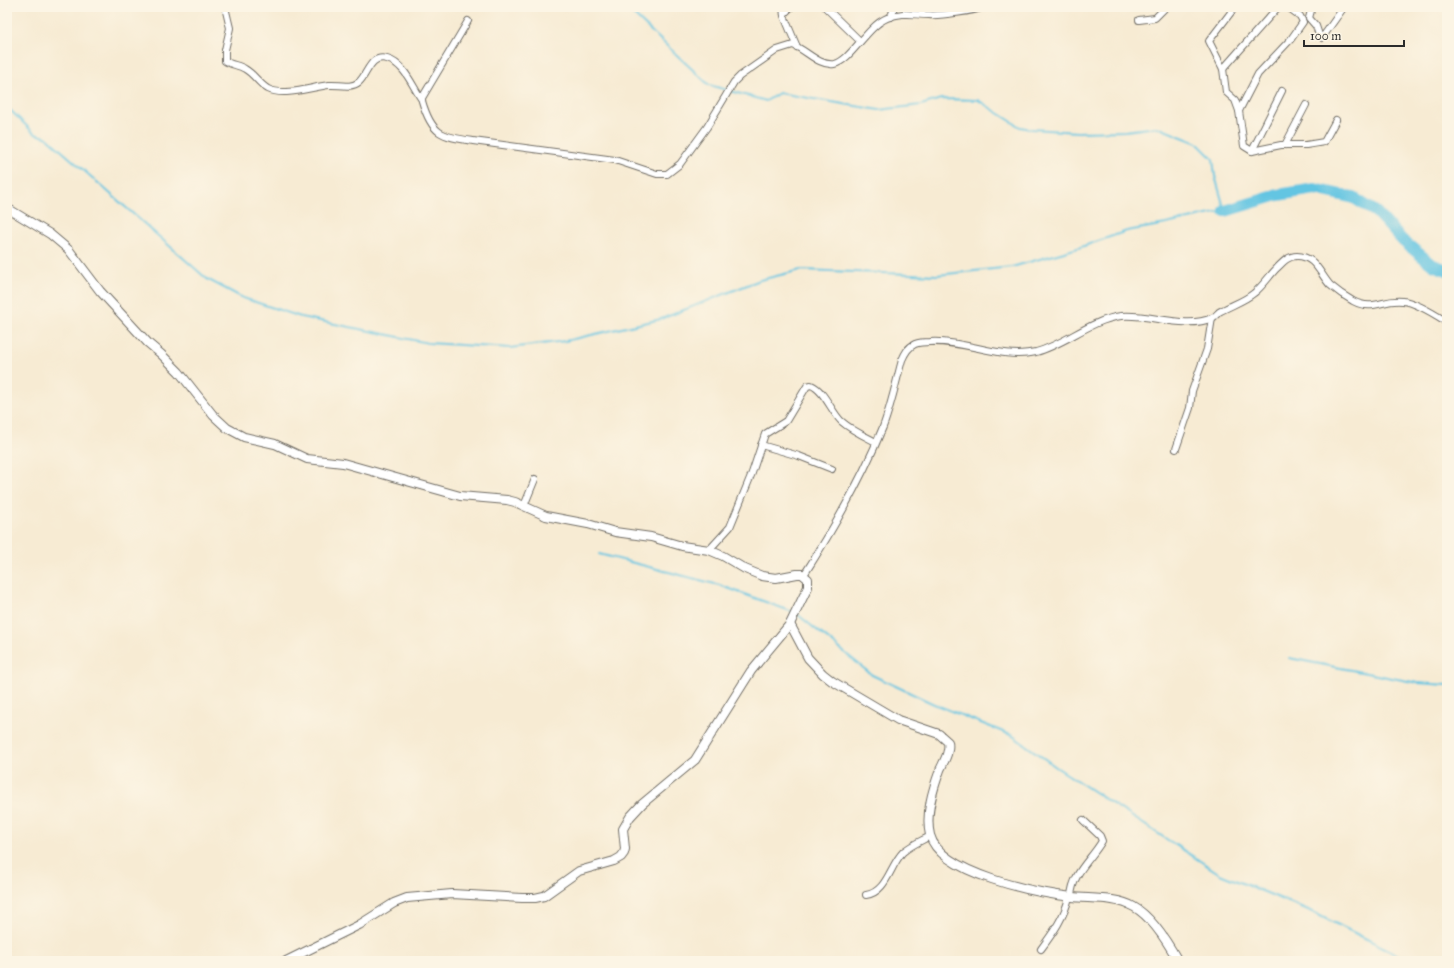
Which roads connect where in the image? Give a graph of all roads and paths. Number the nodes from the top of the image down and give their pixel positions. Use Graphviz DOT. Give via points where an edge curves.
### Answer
graph roads {
  1 [pos="225,7"];
  2 [pos="783,7"];
  3 [pos="791,7"];
  4 [pos="825,7"];
  5 [pos="894,7"];
  6 [pos="984,7"];
  7 [pos="1166,7"];
  8 [pos="1235,7"];
  9 [pos="1278,7"];
  10 [pos="1288,7"];
  11 [pos="1312,7"];
  12 [pos="1344,7"];
  13 [pos="784,14"];
  14 [pos="890,17"];
  15 [pos="1139,20"];
  16 [pos="468,21"];
  17 [pos="860,42"];
  18 [pos="797,47"];
  19 [pos="1223,69"];
  20 [pos="1282,91"];
  21 [pos="422,100"];
  22 [pos="1306,105"];
  23 [pos="1239,110"];
  24 [pos="1336,120"];
  25 [pos="1285,145"];
  26 [pos="1252,151"];
  27 [pos="7,208"];
  28 [pos="1212,318"];
  29 [pos="1447,322"];
  30 [pos="876,442"];
  31 [pos="761,445"];
  32 [pos="1176,450"];
  33 [pos="832,469"];
  34 [pos="535,479"];
  35 [pos="524,506"];
  36 [pos="709,550"];
  37 [pos="804,575"];
  38 [pos="792,621"];
  39 [pos="1083,820"];
  40 [pos="930,836"];
  41 [pos="866,896"];
  42 [pos="1070,897"];
  43 [pos="1041,949"];
  44 [pos="286,961"];
  45 [pos="1178,961"];
  1 -- 21 [label="street" via="230,28 225,60 245,69 268,89 280,92 331,85 349,86 360,82 370,64 384,58 402,68"];
  2 -- 13 [label="street"];
  3 -- 13 [label="street"];
  4 -- 17 [label="street"];
  5 -- 14 [label="street"];
  6 -- 14 [label="street" via="936,15 909,13"];
  7 -- 15 [label="street" via="1155,18"];
  8 -- 19 [label="street" via="1209,41"];
  9 -- 19 [label="street"];
  10 -- 23 [label="street" via="1300,16 1303,22 1291,39 1258,74"];
  11 -- 12 [label="street" via="1309,18 1322,38"];
  13 -- 18 [label="street"];
  14 -- 17 [label="street" via="874,26"];
  16 -- 21 [label="street"];
  17 -- 18 [label="street" via="848,55 834,64 826,63"];
  18 -- 21 [label="street" via="788,46 776,50 740,76 680,164 671,172 663,174 609,160 500,146 448,136 433,127"];
  19 -- 23 [label="street" via="1226,92 1235,100"];
  20 -- 26 [label="street"];
  22 -- 25 [label="street"];
  23 -- 26 [label="street" via="1244,146"];
  24 -- 25 [label="street" via="1324,142"];
  25 -- 26 [label="street"];
  27 -- 35 [label="street" via="50,234 69,250 100,291 137,332 179,372 213,415 227,428 244,437 276,444 307,459 343,463 451,494 500,499"];
  28 -- 29 [label="street" via="1254,293 1283,262 1291,256 1298,256 1314,263 1337,291 1354,301 1369,306 1404,301"];
  28 -- 30 [label="street" via="1184,322 1121,316 1104,320 1048,348 1027,353 993,351 950,342 915,344 904,356 887,417"];
  28 -- 32 [label="street" via="1207,348"];
  30 -- 31 [label="street" via="856,432 842,421 817,388 809,385 790,417 765,434"];
  30 -- 37 [label="street" via="849,500"];
  31 -- 33 [label="street"];
  31 -- 36 [label="street" via="730,527"];
  34 -- 35 [label="street"];
  35 -- 36 [label="street" via="552,518"];
  36 -- 37 [label="street" via="762,576 776,578"];
  37 -- 38 [label="street" via="809,584"];
  38 -- 40 [label="street" via="808,658 832,681 898,720 939,734 948,742 948,751 932,797"];
  38 -- 44 [label="street" via="751,671 695,760 630,817 623,829 624,853 621,857 579,871 551,892 535,898 452,894 407,898"];
  39 -- 42 [label="street" via="1102,841 1078,872"];
  40 -- 41 [label="street" via="906,849 879,889"];
  40 -- 42 [label="street" via="950,859 970,871 1029,890"];
  42 -- 43 [label="street" via="1061,918"];
  42 -- 45 [label="street" via="1115,901 1134,907 1155,927"];
}
